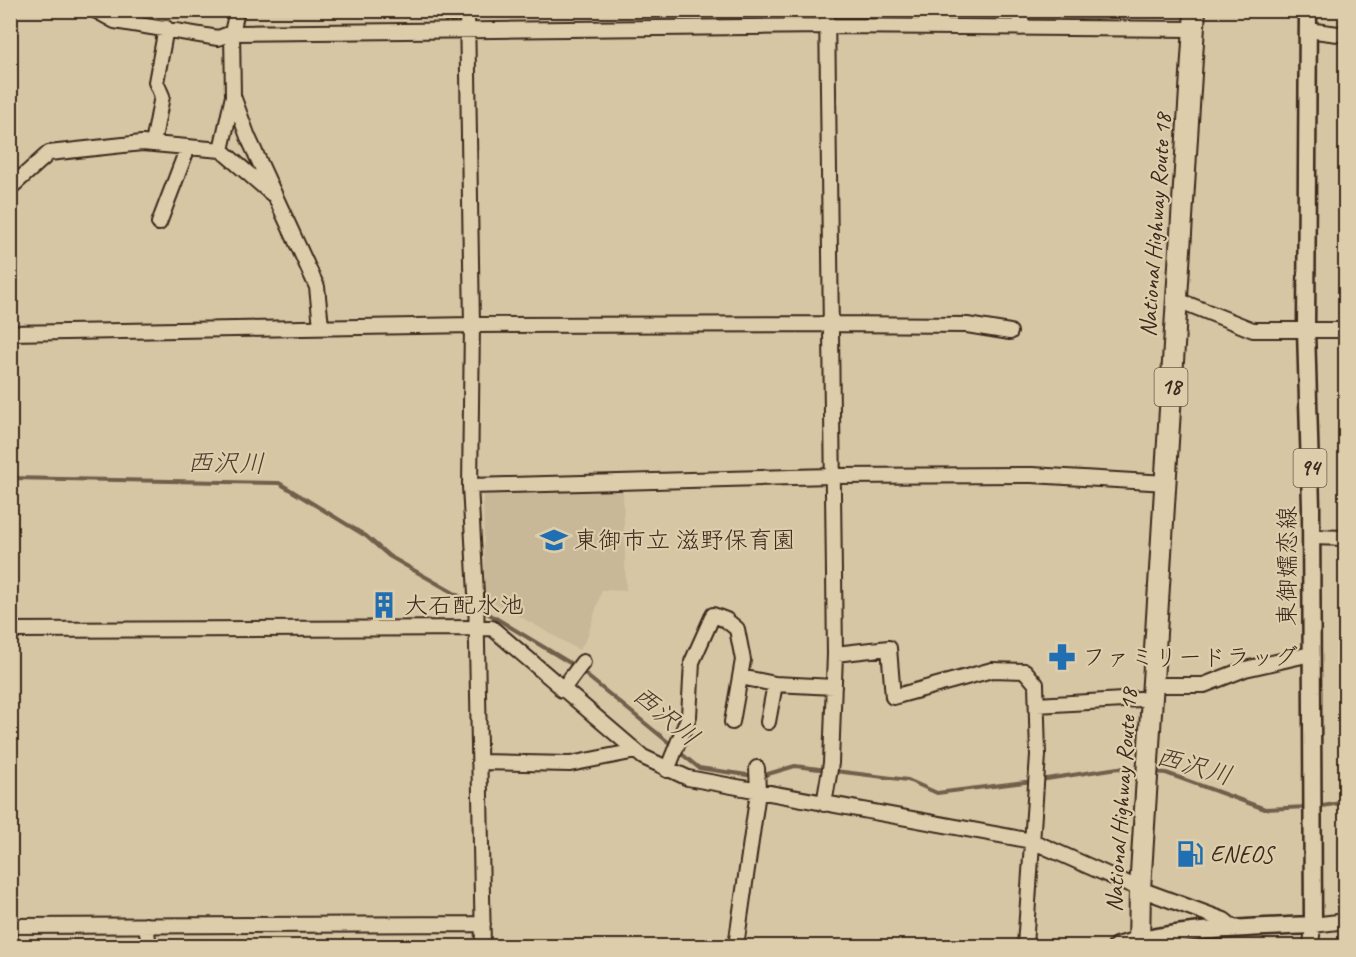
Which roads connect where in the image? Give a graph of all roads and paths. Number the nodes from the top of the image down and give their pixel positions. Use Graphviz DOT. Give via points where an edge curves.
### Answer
graph roads {
  1 [pos="95,10"];
  2 [pos="237,10"];
  3 [pos="467,10"];
  4 [pos="827,10"];
  5 [pos="1021,10"];
  6 [pos="1308,10"];
  7 [pos="1194,20"];
  8 [pos="827,26"];
  9 [pos="166,28"];
  10 [pos="1021,28"];
  11 [pos="468,29"];
  12 [pos="1307,30"];
  13 [pos="232,33"];
  14 [pos="1346,35"];
  15 [pos="233,96"];
  16 [pos="153,144"];
  17 [pos="188,147"];
  18 [pos="221,150"];
  19 [pos="10,188"];
  20 [pos="274,195"];
  21 [pos="159,223"];
  22 [pos="1175,299"];
  23 [pos="830,324"];
  24 [pos="472,325"];
  25 [pos="321,326"];
  26 [pos="1306,329"];
  27 [pos="1346,330"];
  28 [pos="1010,332"];
  29 [pos="10,333"];
  30 [pos="831,476"];
  31 [pos="1167,483"];
  32 [pos="470,486"];
  33 [pos="1311,537"];
  34 [pos="1346,538"];
  35 [pos="476,621"];
  36 [pos="10,630"];
  37 [pos="835,654"];
  38 [pos="1311,654"];
  39 [pos="583,662"];
  40 [pos="740,677"];
  41 [pos="775,684"];
  42 [pos="1154,685"];
  43 [pos="834,687"];
  44 [pos="562,690"];
  45 [pos="1140,699"];
  46 [pos="1037,705"];
  47 [pos="732,722"];
  48 [pos="768,722"];
  49 [pos="636,751"];
  50 [pos="479,762"];
  51 [pos="757,768"];
  52 [pos="667,770"];
  53 [pos="758,788"];
  54 [pos="824,804"];
  55 [pos="1032,841"];
  56 [pos="1140,889"];
  57 [pos="1346,921"];
  58 [pos="483,924"];
  59 [pos="146,925"];
  60 [pos="1312,925"];
  61 [pos="10,926"];
  62 [pos="1235,928"];
  63 [pos="1139,943"];
  64 [pos="149,946"];
  65 [pos="483,946"];
  66 [pos="736,946"];
  67 [pos="1025,946"];
  68 [pos="1117,946"];
  69 [pos="1311,946"];
  1 -- 9 [label="street" via="116,21"];
  2 -- 13 [label="street"];
  3 -- 11 [label="street"];
  4 -- 8 [label="street"];
  5 -- 10 [label="street"];
  6 -- 12 [label="main road, 東御嬬恋線 / 94"];
  7 -- 10 [label="street"];
  7 -- 22 [label="highway, National Highway Route 18 / 18"];
  8 -- 10 [label="street"];
  8 -- 11 [label="street"];
  8 -- 23 [label="street"];
  9 -- 13 [label="street" via="218,38"];
  9 -- 16 [label="street" via="156,81 162,96"];
  11 -- 13 [label="street"];
  11 -- 24 [label="street"];
  12 -- 14 [label="street"];
  12 -- 26 [label="main road, 東御嬬恋線 / 94"];
  13 -- 15 [label="street"];
  15 -- 18 [label="street"];
  15 -- 20 [label="street"];
  16 -- 17 [label="street"];
  16 -- 19 [label="street" via="50,153"];
  17 -- 18 [label="street"];
  17 -- 21 [label="street"];
  18 -- 20 [label="street"];
  20 -- 25 [label="street" via="317,287"];
  22 -- 26 [label="street" via="1253,330"];
  22 -- 31 [label="highway, National Highway Route 18 / 18"];
  23 -- 24 [label="street"];
  23 -- 28 [label="street" via="967,325"];
  23 -- 30 [label="street"];
  24 -- 25 [label="street"];
  24 -- 32 [label="street"];
  25 -- 29 [label="street"];
  26 -- 27 [label="street"];
  26 -- 33 [label="main road, 東御嬬恋線 / 94"];
  30 -- 31 [label="street" via="1032,475"];
  30 -- 32 [label="street"];
  30 -- 37 [label="street"];
  31 -- 42 [label="highway, National Highway Route 18 / 18"];
  32 -- 35 [label="street"];
  33 -- 34 [label="street"];
  33 -- 38 [label="main road, 東御嬬恋線 / 94"];
  35 -- 36 [label="street"];
  35 -- 44 [label="street" via="492,628"];
  35 -- 50 [label="street"];
  37 -- 43 [label="street"];
  37 -- 46 [label="street" via="889,648 893,697 992,670 1025,671 1036,684"];
  38 -- 42 [label="street" via="1245,669 1204,685"];
  38 -- 60 [label="main road, 東御嬬恋線 / 94"];
  39 -- 44 [label="street"];
  40 -- 41 [label="street"];
  40 -- 47 [label="street"];
  40 -- 52 [label="street" via="743,660 737,629 713,615 692,662 689,716"];
  41 -- 43 [label="street"];
  41 -- 48 [label="street"];
  42 -- 56 [label="highway, National Highway Route 18 / 18"];
  43 -- 54 [label="street" via="831,764"];
  44 -- 49 [label="street"];
  45 -- 46 [label="street"];
  46 -- 55 [label="street"];
  49 -- 50 [label="street" via="570,764"];
  49 -- 52 [label="street"];
  50 -- 58 [label="street"];
  51 -- 53 [label="street"];
  52 -- 53 [label="street" via="688,778"];
  53 -- 54 [label="street"];
  53 -- 66 [label="street"];
  54 -- 55 [label="street"];
  55 -- 56 [label="street"];
  55 -- 67 [label="street"];
  56 -- 62 [label="street" via="1224,920"];
  56 -- 63 [label="highway, National Highway Route 18 / 18"];
  57 -- 60 [label="street"];
  58 -- 59 [label="street"];
  58 -- 65 [label="street"];
  59 -- 61 [label="street"];
  59 -- 64 [label="street"];
  60 -- 62 [label="main road"];
  60 -- 69 [label="street"];
  62 -- 63 [label="main road"];
  63 -- 68 [label="main road"];
}
